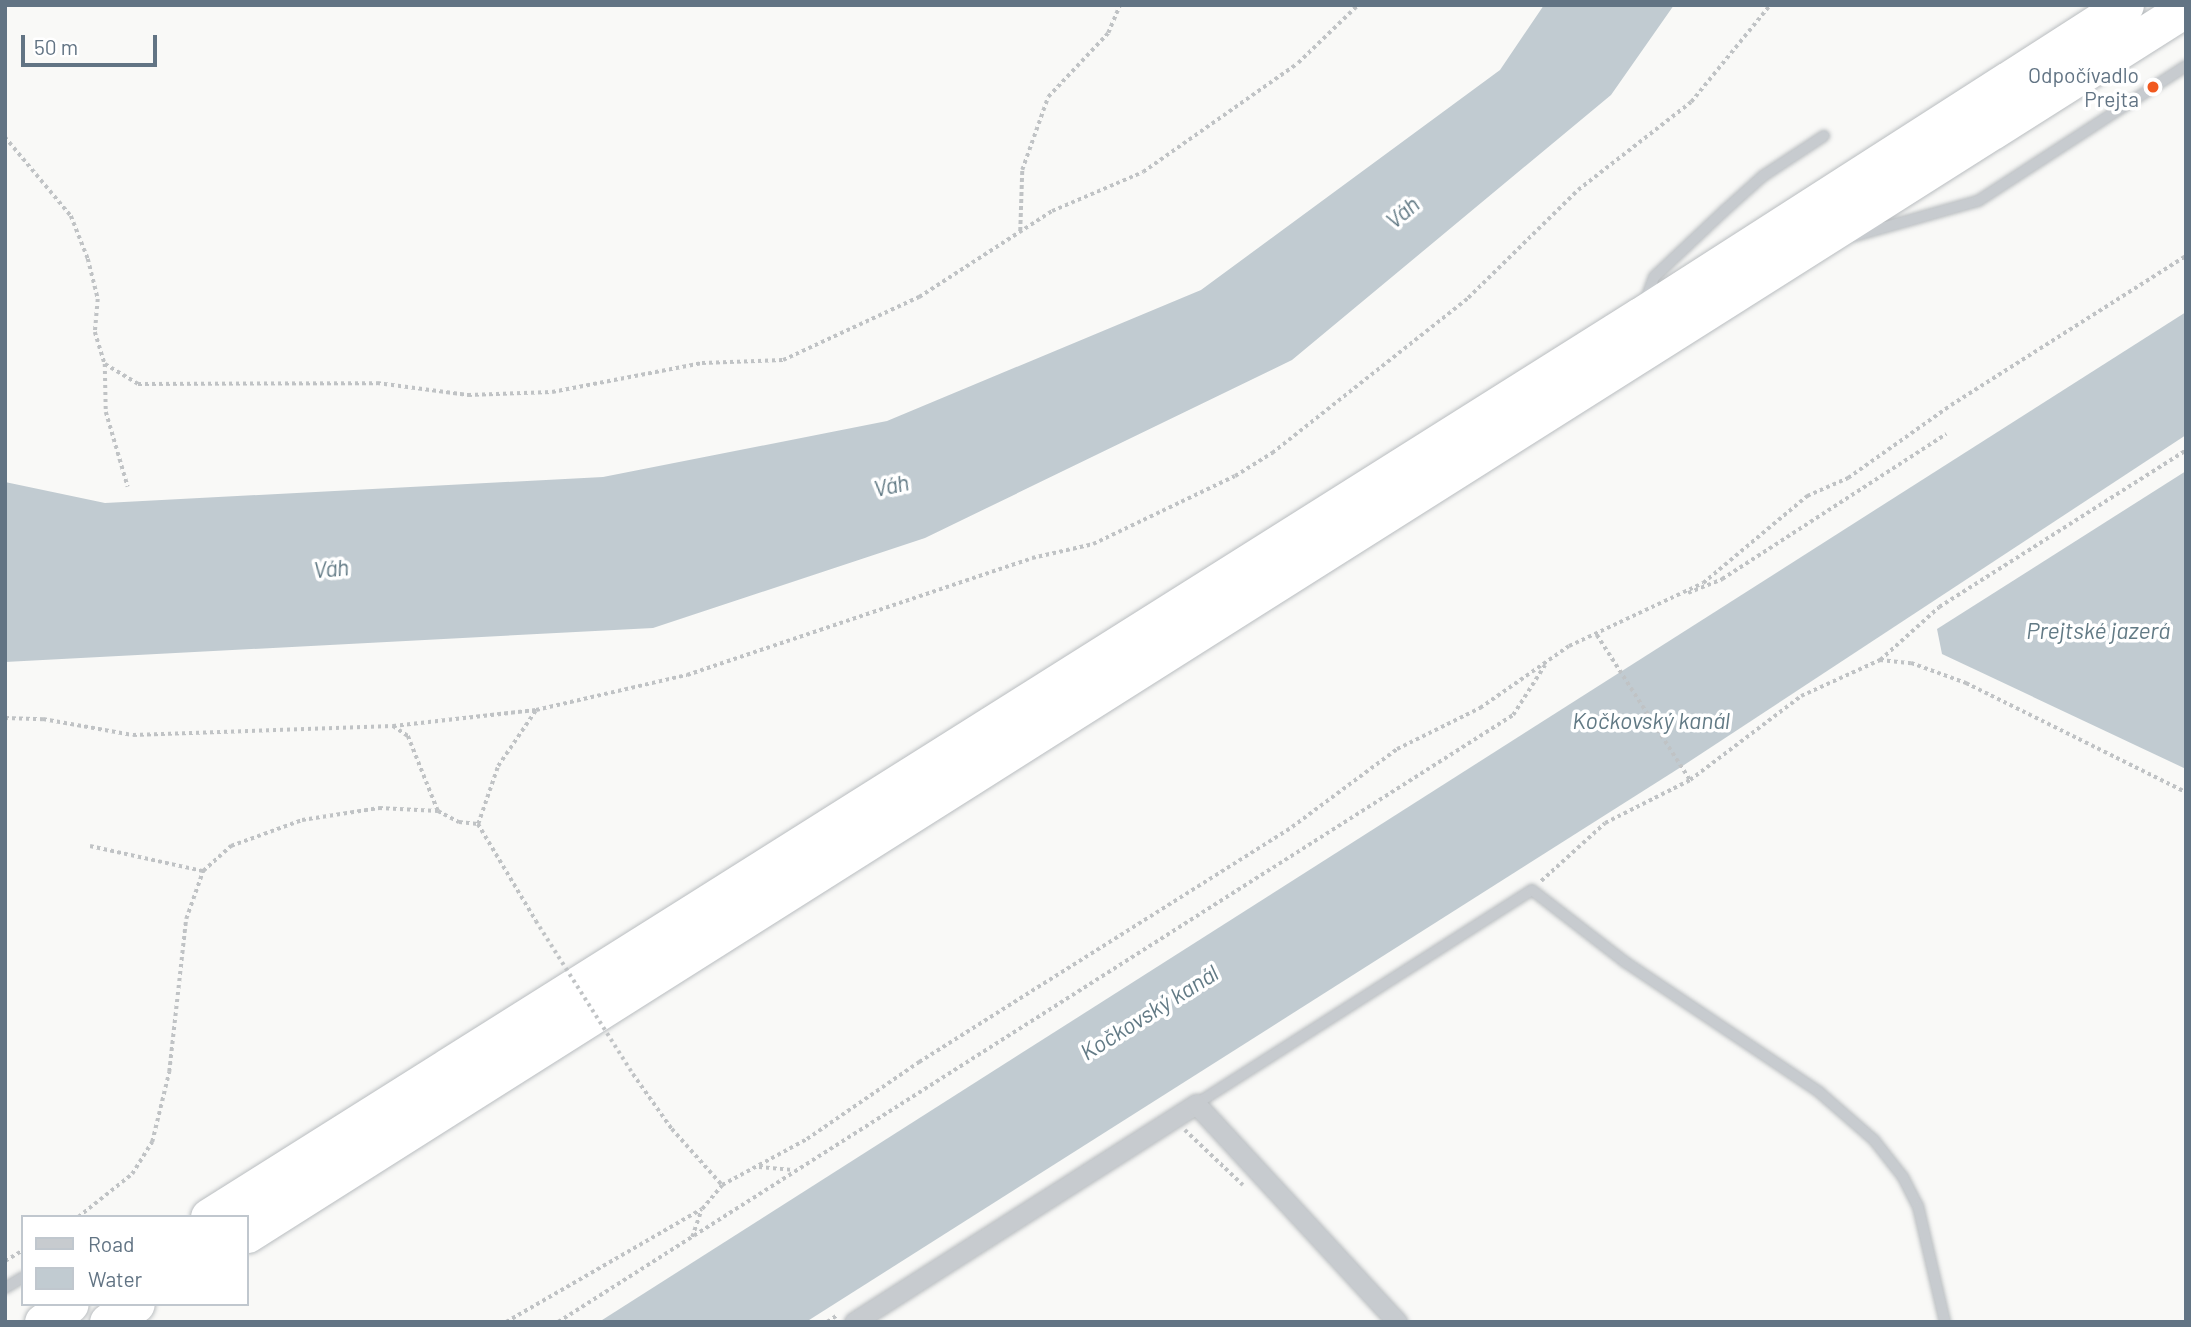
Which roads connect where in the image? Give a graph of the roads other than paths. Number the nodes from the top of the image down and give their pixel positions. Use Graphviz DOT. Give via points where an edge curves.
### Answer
graph roads {
  1 [pos="2125,5"];
  2 [pos="2186,8"];
  3 [pos="2186,66"];
  4 [pos="1824,136"];
  5 [pos="1816,245"];
  6 [pos="1640,316"];
  7 [pos="1196,1104"];
  8 [pos="212,1215"];
  9 [pos="248,1233"];
  10 [pos="21,1277"];
  11 [pos="5,1288"];
  12 [pos="68,1306"];
  13 [pos="133,1306"];
  14 [pos="43,1322"];
  15 [pos="108,1322"];
  16 [pos="854,1322"];
  17 [pos="1397,1322"];
  18 [pos="1945,1322"];
  1 -- 6 [label="highway"];
  2 -- 5 [label="highway"];
  3 -- 5 [label="lane" via="1978,201"];
  4 -- 6 [label="lane" via="1763,176 1654,277"];
  5 -- 9 [label="highway"];
  6 -- 8 [label="highway"];
  7 -- 16 [label="street"];
  7 -- 17 [label="street"];
  7 -- 18 [label="lane" via="1532,890 1625,962 1819,1092 1874,1140 1903,1177 1920,1213"];
  10 -- 11 [label="lane"];
  12 -- 14 [label="highway"];
  13 -- 15 [label="highway"];
}
